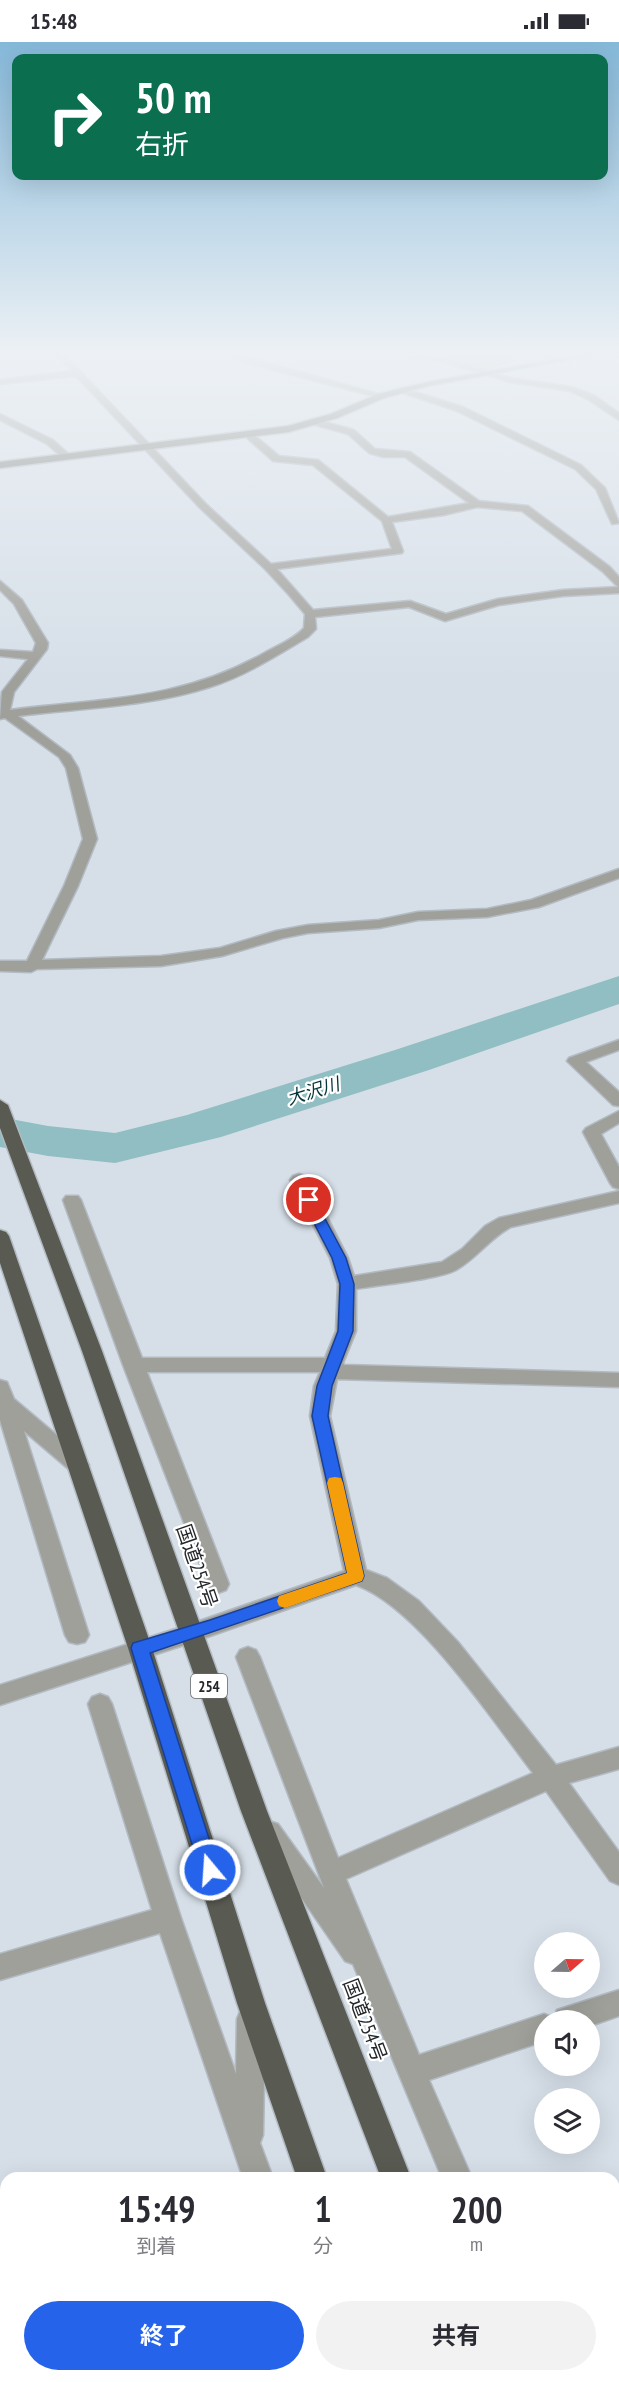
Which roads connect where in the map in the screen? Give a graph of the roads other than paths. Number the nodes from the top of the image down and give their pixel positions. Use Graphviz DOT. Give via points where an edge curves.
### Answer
graph roads {
  1 [pos="41,460"];
  2 [pos="160,460"];
  3 [pos="292,460"];
  4 [pos="416,460"];
  5 [pos="564,460"];
  6 [pos="0,465"];
  7 [pos="477,504"];
  8 [pos="386,520"];
  9 [pos="615,522"];
  10 [pos="269,567"];
  11 [pos="0,584"];
  12 [pos="619,584"];
  13 [pos="619,590"];
  14 [pos="310,614"];
  15 [pos="0,653"];
  16 [pos="36,656"];
  17 [pos="3,714"];
  18 [pos="619,873"];
  19 [pos="0,966"];
  20 [pos="31,967"];
  21 [pos="619,1045"];
  22 [pos="619,1101"];
  23 [pos="0,1105"];
  24 [pos="619,1116"];
  25 [pos="299,1180"];
  26 [pos="619,1183"];
  27 [pos="619,1197"];
  28 [pos="72,1200"];
  29 [pos="0,1236"];
  30 [pos="347,1284"];
  31 [pos="133,1365"];
  32 [pos="332,1368"];
  33 [pos="619,1380"];
  34 [pos="3,1396"];
  35 [pos="78,1465"];
  36 [pos="356,1576"];
  37 [pos="218,1584"];
  38 [pos="190,1634"];
  39 [pos="77,1635"];
  40 [pos="140,1648"];
  41 [pos="248,1657"];
  42 [pos="0,1695"];
  43 [pos="100,1704"];
  44 [pos="619,1758"];
  45 [pos="551,1777"];
  46 [pos="254,1811"];
  47 [pos="331,1873"];
  48 [pos="619,1873"];
  49 [pos="168,1918"];
  50 [pos="0,1967"];
  51 [pos="370,1974"];
  52 [pos="252,2003"];
  53 [pos="619,2003"];
  54 [pos="598,2010"];
  55 [pos="534,2031"];
  56 [pos="411,2072"];
  57 [pos="249,2149"];
  58 [pos="256,2172"];
  59 [pos="310,2172"];
  60 [pos="394,2172"];
  61 [pos="454,2172"];
  1 -- 6 [label="main road"];
  2 -- 10 [label="street"];
  3 -- 8 [label="street" via="315,462"];
  4 -- 7 [label="street"];
  5 -- 9 [label="street" via="578,467 600,488"];
  7 -- 8 [label="street" via="444,513"];
  7 -- 12 [label="street" via="525,508 606,569"];
  8 -- 10 [label="street" via="398,551"];
  10 -- 14 [label="street"];
  11 -- 16 [label="street" via="18,602 38,633 42,643"];
  13 -- 14 [label="street" via="563,592 498,602 445,618 410,604"];
  14 -- 17 [label="street" via="310,629 304,635 207,684 93,705"];
  15 -- 16 [label="street"];
  16 -- 17 [label="street" via="8,692"];
  17 -- 20 [label="street" via="64,755 72,768 90,839"];
  18 -- 20 [label="street" via="534,904 487,913 418,916 379,924 308,929 222,952 162,961"];
  19 -- 20 [label="street"];
  21 -- 22 [label="street" via="575,1061"];
  23 -- 38 [label="highway, 国道254号 / 254" via="92,1351"];
  24 -- 26 [label="street" via="592,1132"];
  25 -- 30 [label="street" via="339,1258"];
  27 -- 30 [label="street" via="505,1222 447,1267"];
  28 -- 31 [label="street"];
  29 -- 35 [label="highway"];
  30 -- 32 [label="street" via="346,1331"];
  31 -- 32 [label="street"];
  31 -- 37 [label="street"];
  32 -- 33 [label="street"];
  32 -- 36 [label="street" via="324,1386 320,1416"];
  34 -- 35 [label="street"];
  34 -- 39 [label="street"];
  35 -- 40 [label="highway"];
  36 -- 38 [label="street"];
  36 -- 45 [label="street" via="379,1584 411,1607 450,1649"];
  38 -- 40 [label="street"];
  38 -- 46 [label="highway, 国道254号 / 254"];
  40 -- 42 [label="street"];
  40 -- 52 [label="highway"];
  41 -- 47 [label="street"];
  43 -- 49 [label="street"];
  44 -- 45 [label="street"];
  45 -- 47 [label="street"];
  45 -- 48 [label="street"];
  46 -- 51 [label="street"];
  46 -- 60 [label="highway, 国道254号 / 254"];
  47 -- 51 [label="street"];
  49 -- 50 [label="street"];
  49 -- 57 [label="street"];
  51 -- 56 [label="street"];
  52 -- 57 [label="street"];
  52 -- 59 [label="highway"];
  53 -- 54 [label="street"];
  55 -- 56 [label="street"];
  56 -- 61 [label="street"];
  57 -- 58 [label="street"];
}
